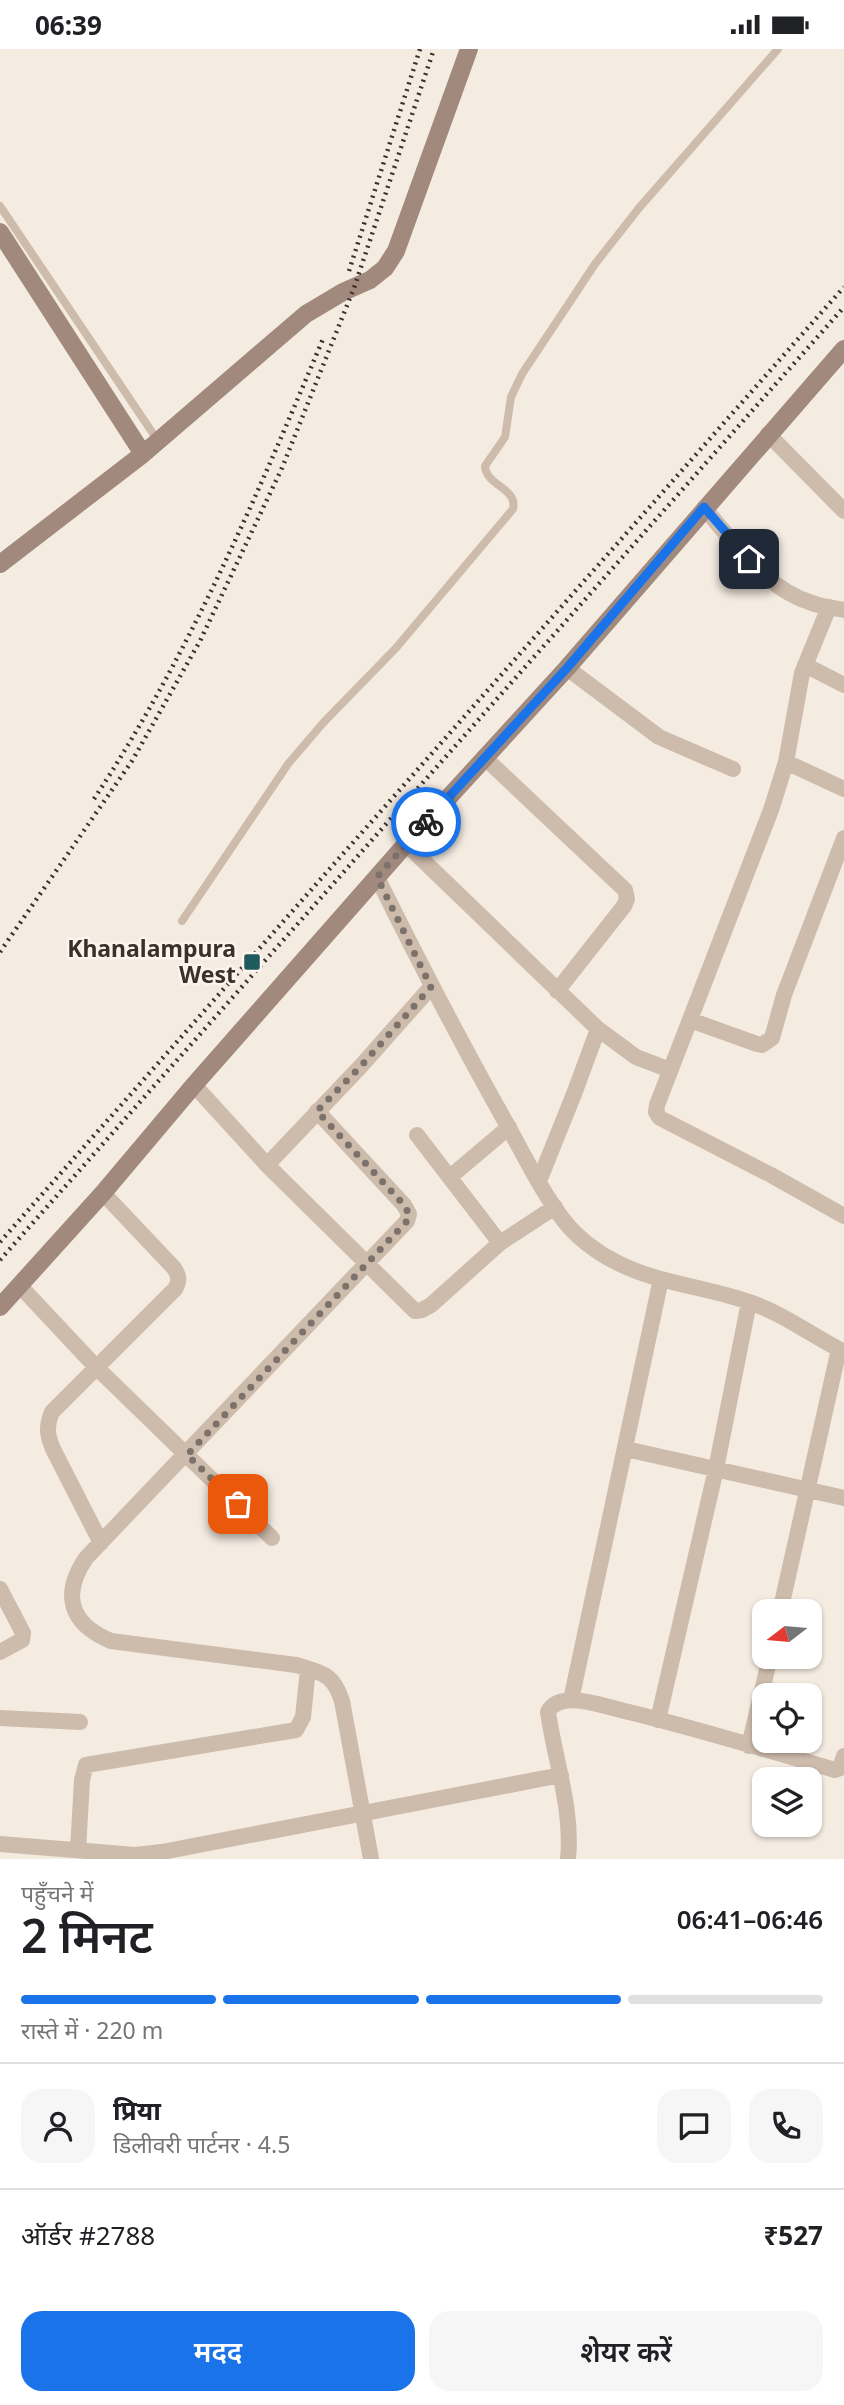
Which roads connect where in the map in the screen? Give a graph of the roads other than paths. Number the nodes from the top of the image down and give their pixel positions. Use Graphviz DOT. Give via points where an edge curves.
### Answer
graph roads {
  1 [pos="468,49"];
  2 [pos="778,49"];
  3 [pos="0,206"];
  4 [pos="0,232"];
  5 [pos="844,349"];
  6 [pos="768,434"];
  7 [pos="158,441"];
  8 [pos="143,454"];
  9 [pos="704,507"];
  10 [pos="844,511"];
  11 [pos="0,564"];
  12 [pos="836,608"];
  13 [pos="805,665"];
  14 [pos="567,668"];
  15 [pos="844,685"];
  16 [pos="486,759"];
  17 [pos="786,762"];
  18 [pos="733,769"];
  19 [pos="844,789"];
  20 [pos="844,838"];
  21 [pos="406,844"];
  22 [pos="377,877"];
  23 [pos="182,921"];
  24 [pos="431,987"];
  25 [pos="557,991"];
  26 [pos="690,1020"];
  27 [pos="598,1029"];
  28 [pos="670,1070"];
  29 [pos="194,1085"];
  30 [pos="317,1111"];
  31 [pos="509,1127"];
  32 [pos="417,1135"];
  33 [pos="267,1165"];
  34 [pos="450,1177"];
  35 [pos="539,1181"];
  36 [pos="103,1193"];
  37 [pos="555,1207"];
  38 [pos="844,1216"];
  39 [pos="500,1243"];
  40 [pos="366,1265"];
  41 [pos="661,1279"];
  42 [pos="20,1286"];
  43 [pos="749,1302"];
  44 [pos="0,1307"];
  45 [pos="841,1351"];
  46 [pos="96,1367"];
  47 [pos="626,1449"];
  48 [pos="187,1455"];
  49 [pos="716,1469"];
  50 [pos="807,1489"];
  51 [pos="844,1498"];
  52 [pos="272,1538"];
  53 [pos="101,1543"];
  54 [pos="0,1590"];
  55 [pos="783,1599"];
  56 [pos="0,1652"];
  57 [pos="308,1669"];
  58 [pos="766,1669"];
  59 [pos="570,1700"];
  60 [pos="0,1718"];
  61 [pos="658,1720"];
  62 [pos="80,1722"];
  63 [pos="750,1746"];
  64 [pos="844,1756"];
  65 [pos="561,1775"];
  66 [pos="363,1813"];
  67 [pos="0,1844"];
  68 [pos="78,1850"];
  69 [pos="135,1857"];
  70 [pos="371,1859"];
  71 [pos="568,1859"];
  1 -- 7 [label="main road" via="386,268 306,314"];
  2 -- 23 [label="lane" via="639,208 595,264 522,374 511,397 505,437 485,466 487,477 513,497 513,509 396,648 288,764"];
  3 -- 7 [label="lane"];
  4 -- 8 [label="main road"];
  5 -- 6 [label="main road"];
  6 -- 9 [label="main road"];
  6 -- 10 [label="street"];
  7 -- 8 [label="main road"];
  8 -- 11 [label="main road"];
  9 -- 12 [label="street" via="764,576 811,603"];
  9 -- 14 [label="main road"];
  12 -- 13 [label="street"];
  13 -- 15 [label="street"];
  13 -- 17 [label="street"];
  14 -- 16 [label="main road"];
  14 -- 18 [label="street" via="659,737"];
  16 -- 21 [label="main road"];
  16 -- 25 [label="street" via="625,890 624,906"];
  17 -- 19 [label="street"];
  17 -- 26 [label="street"];
  20 -- 26 [label="street" via="772,1038 762,1045"];
  21 -- 22 [label="main road"];
  21 -- 25 [label="street"];
  22 -- 24 [label="street"];
  22 -- 29 [label="main road"];
  24 -- 30 [label="street"];
  24 -- 31 [label="street"];
  25 -- 27 [label="street"];
  26 -- 28 [label="street"];
  27 -- 28 [label="street" via="636,1057"];
  27 -- 35 [label="street"];
  28 -- 38 [label="street" via="657,1104 660,1118"];
  29 -- 33 [label="street"];
  29 -- 36 [label="main road"];
  30 -- 33 [label="street"];
  30 -- 40 [label="street" via="409,1214 402,1229"];
  31 -- 34 [label="street"];
  31 -- 35 [label="street"];
  32 -- 34 [label="street"];
  33 -- 40 [label="street"];
  34 -- 39 [label="street"];
  35 -- 37 [label="street"];
  36 -- 42 [label="main road"];
  36 -- 46 [label="street" via="174,1268 179,1282"];
  37 -- 39 [label="street"];
  37 -- 41 [label="street" via="586,1242 612,1261"];
  39 -- 40 [label="street" via="422,1310 410,1307"];
  40 -- 48 [label="street"];
  41 -- 43 [label="street"];
  41 -- 47 [label="street"];
  42 -- 44 [label="main road"];
  42 -- 46 [label="street"];
  43 -- 45 [label="street"];
  43 -- 49 [label="street"];
  45 -- 50 [label="street"];
  46 -- 48 [label="street"];
  46 -- 53 [label="street" via="52,1412 47,1434"];
  47 -- 49 [label="street"];
  47 -- 59 [label="street"];
  48 -- 52 [label="street"];
  48 -- 53 [label="street"];
  49 -- 50 [label="street"];
  49 -- 61 [label="street"];
  50 -- 51 [label="street"];
  50 -- 55 [label="street"];
  53 -- 57 [label="street" via="79,1569 72,1597 75,1614 92,1633 111,1641"];
  54 -- 56 [label="street" via="23,1633 22,1640"];
  57 -- 66 [label="street" via="333,1679 338,1689"];
  57 -- 68 [label="street" via="303,1717 296,1730 86,1765"];
  58 -- 63 [label="street"];
  59 -- 61 [label="street"];
  59 -- 65 [label="street" via="558,1702 548,1712"];
  60 -- 62 [label="street"];
  61 -- 63 [label="street"];
  63 -- 64 [label="street" via="835,1770"];
  65 -- 66 [label="street"];
  65 -- 71 [label="street" via="569,1826"];
  66 -- 69 [label="street"];
  66 -- 70 [label="street"];
  67 -- 68 [label="street"];
  68 -- 69 [label="street"];
}
